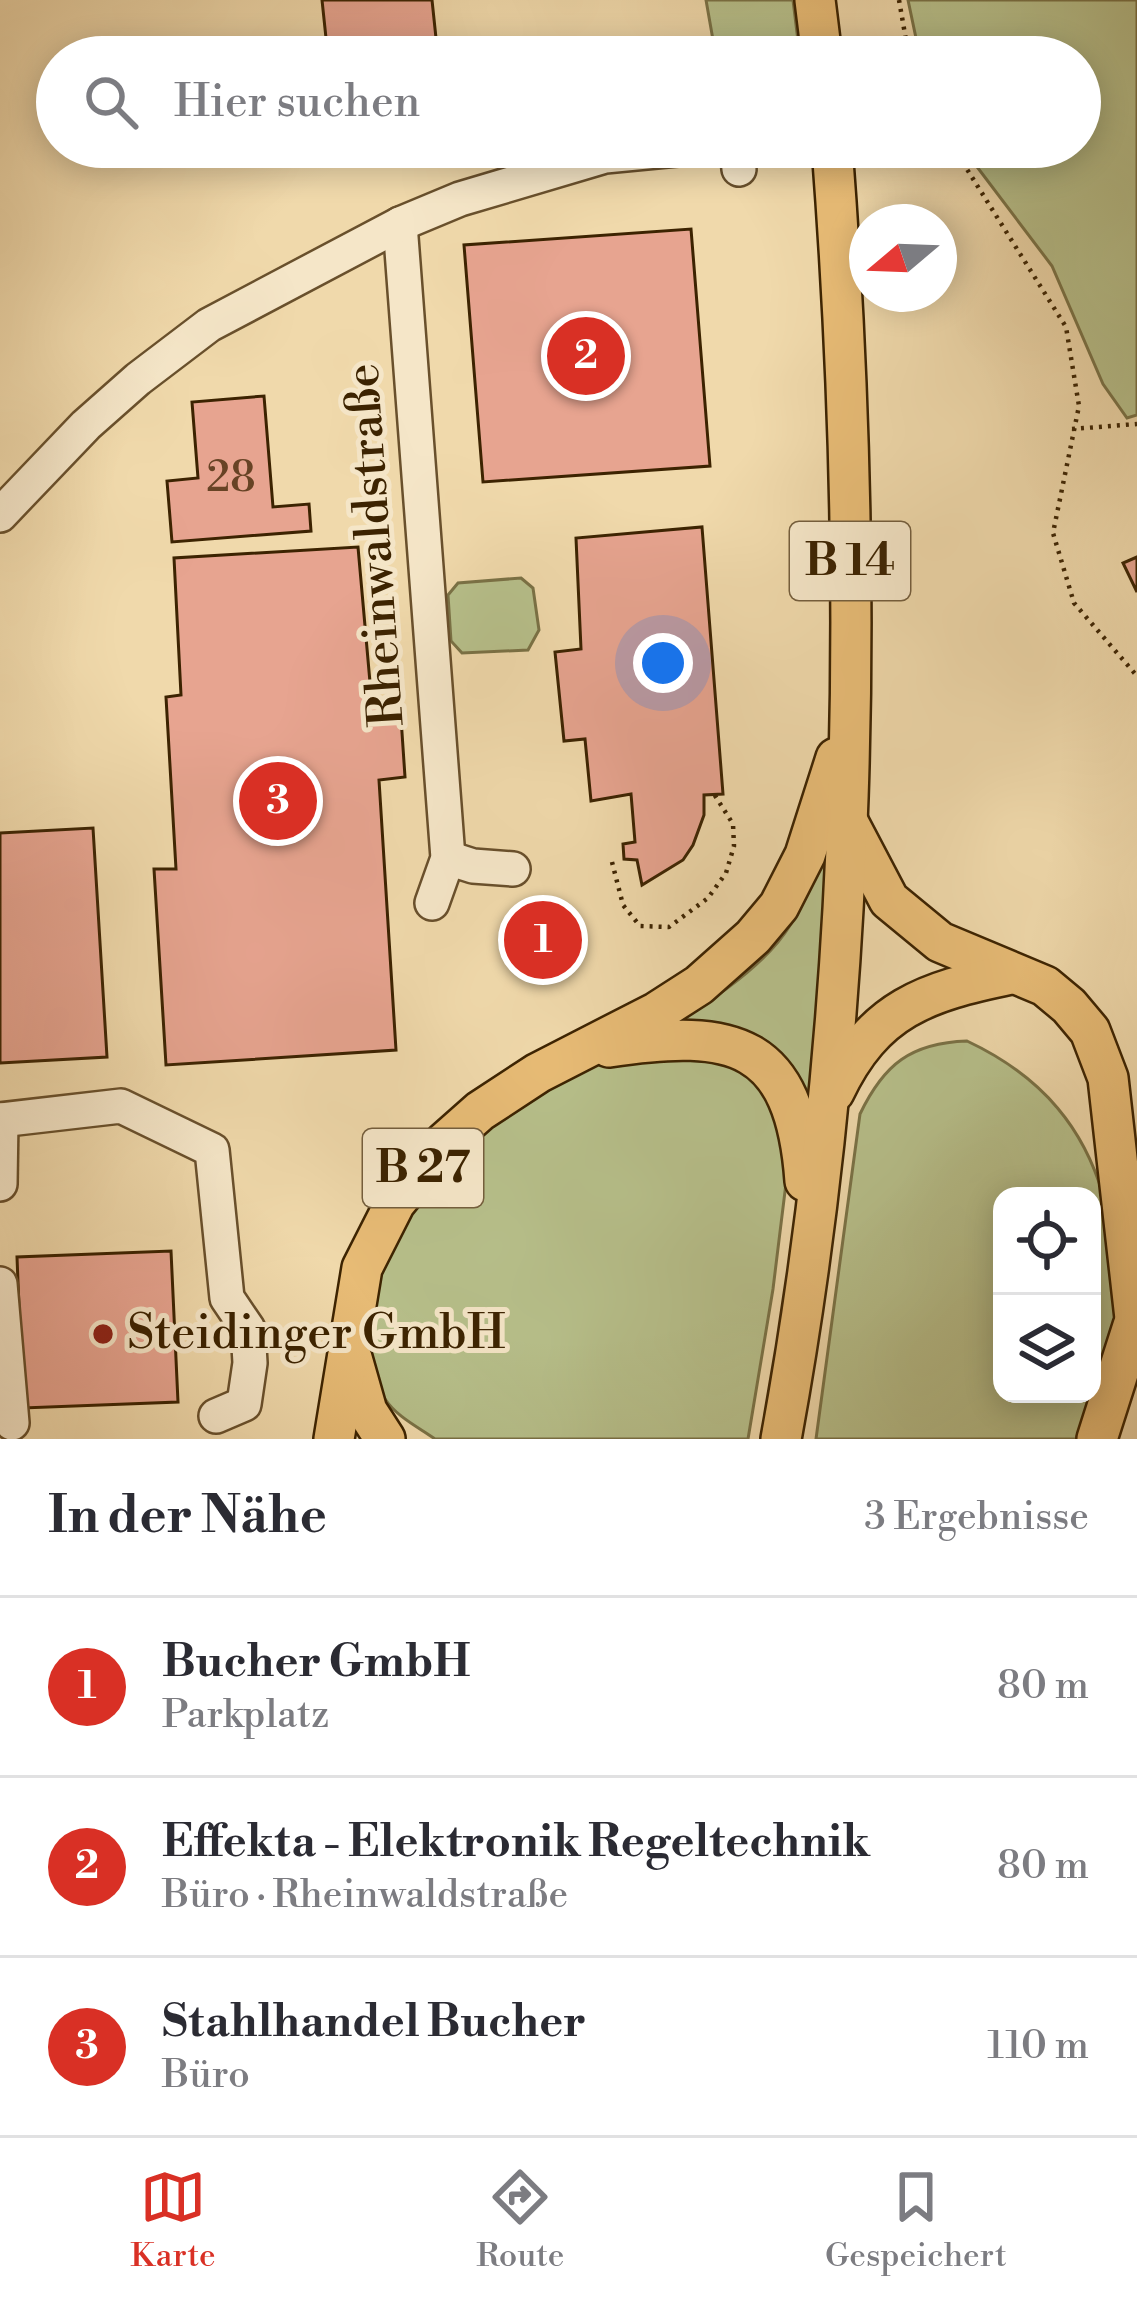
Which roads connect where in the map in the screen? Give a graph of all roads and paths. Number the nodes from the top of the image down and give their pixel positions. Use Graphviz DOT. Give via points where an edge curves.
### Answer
graph roads {
  1 [pos="814,0"];
  2 [pos="899,0"];
  3 [pos="819,36"];
  4 [pos="905,36"];
  5 [pos="565,168"];
  6 [pos="833,168"];
  7 [pos="966,168"];
  8 [pos="400,224"];
  9 [pos="1137,424"];
  10 [pos="1072,429"];
  11 [pos="0,515"];
  12 [pos="1137,676"];
  13 [pos="850,719"];
  14 [pos="714,794"];
  15 [pos="848,822"];
  16 [pos="448,858"];
  17 [pos="611,862"];
  18 [pos="513,869"];
  19 [pos="432,903"];
  20 [pos="1011,974"];
  21 [pos="580,1052"];
  22 [pos="830,1102"];
  23 [pos="0,1120"];
  24 [pos="0,1184"];
  25 [pos="810,1256"];
  26 [pos="0,1284"];
  27 [pos="1135,1331"];
  28 [pos="350,1346"];
  29 [pos="216,1416"];
  30 [pos="12,1423"];
  31 [pos="334,1439"];
  32 [pos="385,1439"];
  33 [pos="781,1439"];
  34 [pos="1097,1439"];
  1 -- 3 [label="main road"];
  2 -- 4 [label="path"];
  5 -- 8 [label="street"];
  6 -- 13 [label="main road, B 14" via="843,274"];
  7 -- 10 [label="path" via="1066,327 1079,406"];
  8 -- 11 [label="street" via="209,326 86,425"];
  8 -- 16 [label="street, Rheinwaldstraße"];
  9 -- 10 [label="path"];
  10 -- 12 [label="path" via="1053,533 1074,603"];
  13 -- 15 [label="main road, B 14"];
  13 -- 21 [label="main road" via="806,855 779,906 699,985"];
  14 -- 17 [label="path" via="733,824 726,872 708,898 669,927 640,926 623,905"];
  15 -- 20 [label="main road, B 14" via="889,901 940,942"];
  15 -- 22 [label="main road, B 14"];
  16 -- 18 [label="street"];
  16 -- 19 [label="street"];
  20 -- 22 [label="main road, B 14" via="944,988 895,1013 849,1061"];
  20 -- 27 [label="main road" via="1069,1006 1090,1031 1108,1078"];
  21 -- 25 [label="main road, B 27" via="706,1039 770,1070 794,1109"];
  21 -- 28 [label="main road, B 27" via="481,1111 415,1177 362,1268"];
  22 -- 25 [label="main road, B 14"];
  23 -- 24 [label="street"];
  23 -- 29 [label="street" via="121,1106 212,1150 227,1298 248,1329 250,1363 244,1404"];
  25 -- 33 [label="main road, B 14"];
  26 -- 30 [label="street"];
  27 -- 34 [label="main road"];
  28 -- 31 [label="main road"];
  28 -- 32 [label="main road, B 27" via="367,1411"];
}
